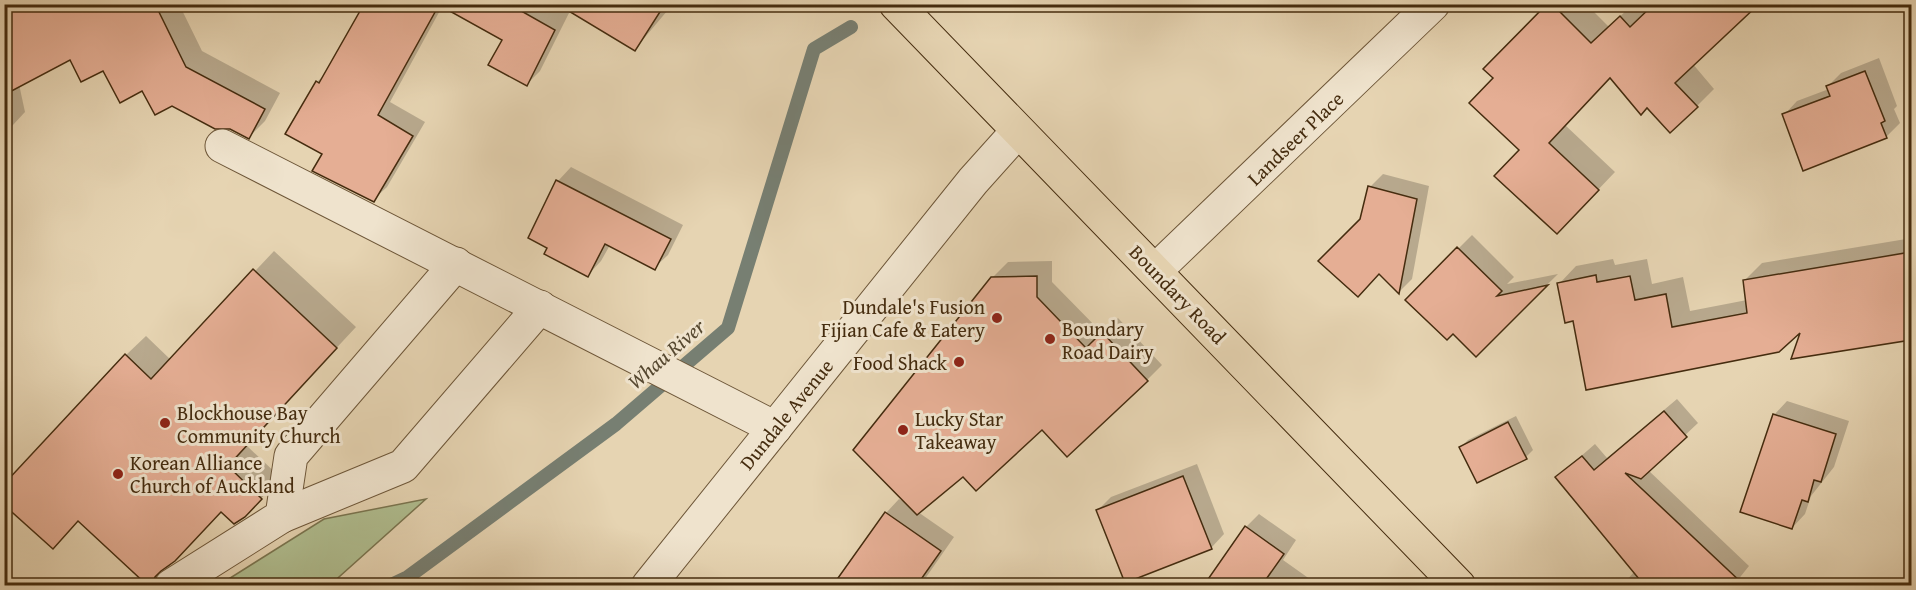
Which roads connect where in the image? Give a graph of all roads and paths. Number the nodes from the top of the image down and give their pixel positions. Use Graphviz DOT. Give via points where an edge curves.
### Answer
graph roads {
  1 [pos="896,4"];
  2 [pos="1433,4"];
  3 [pos="1017,132"];
  4 [pos="222,146"];
  5 [pos="456,264"];
  6 [pos="1156,270"];
  7 [pos="540,307"];
  8 [pos="775,428"];
  9 [pos="282,516"];
  10 [pos="171,585"];
  11 [pos="648,585"];
  12 [pos="1459,585"];
  1 -- 3 [label="main road, Boundary Road"];
  2 -- 6 [label="street, Landseer Place"];
  3 -- 6 [label="main road, Boundary Road"];
  3 -- 8 [label="street, Dundale Avenue" via="973,180"];
  4 -- 5 [label="street"];
  5 -- 7 [label="street"];
  5 -- 9 [label="street" via="291,456"];
  6 -- 12 [label="main road, Boundary Road"];
  7 -- 8 [label="street"];
  7 -- 9 [label="street" via="403,466"];
  8 -- 11 [label="street, Dundale Avenue"];
  9 -- 10 [label="street"];
}
